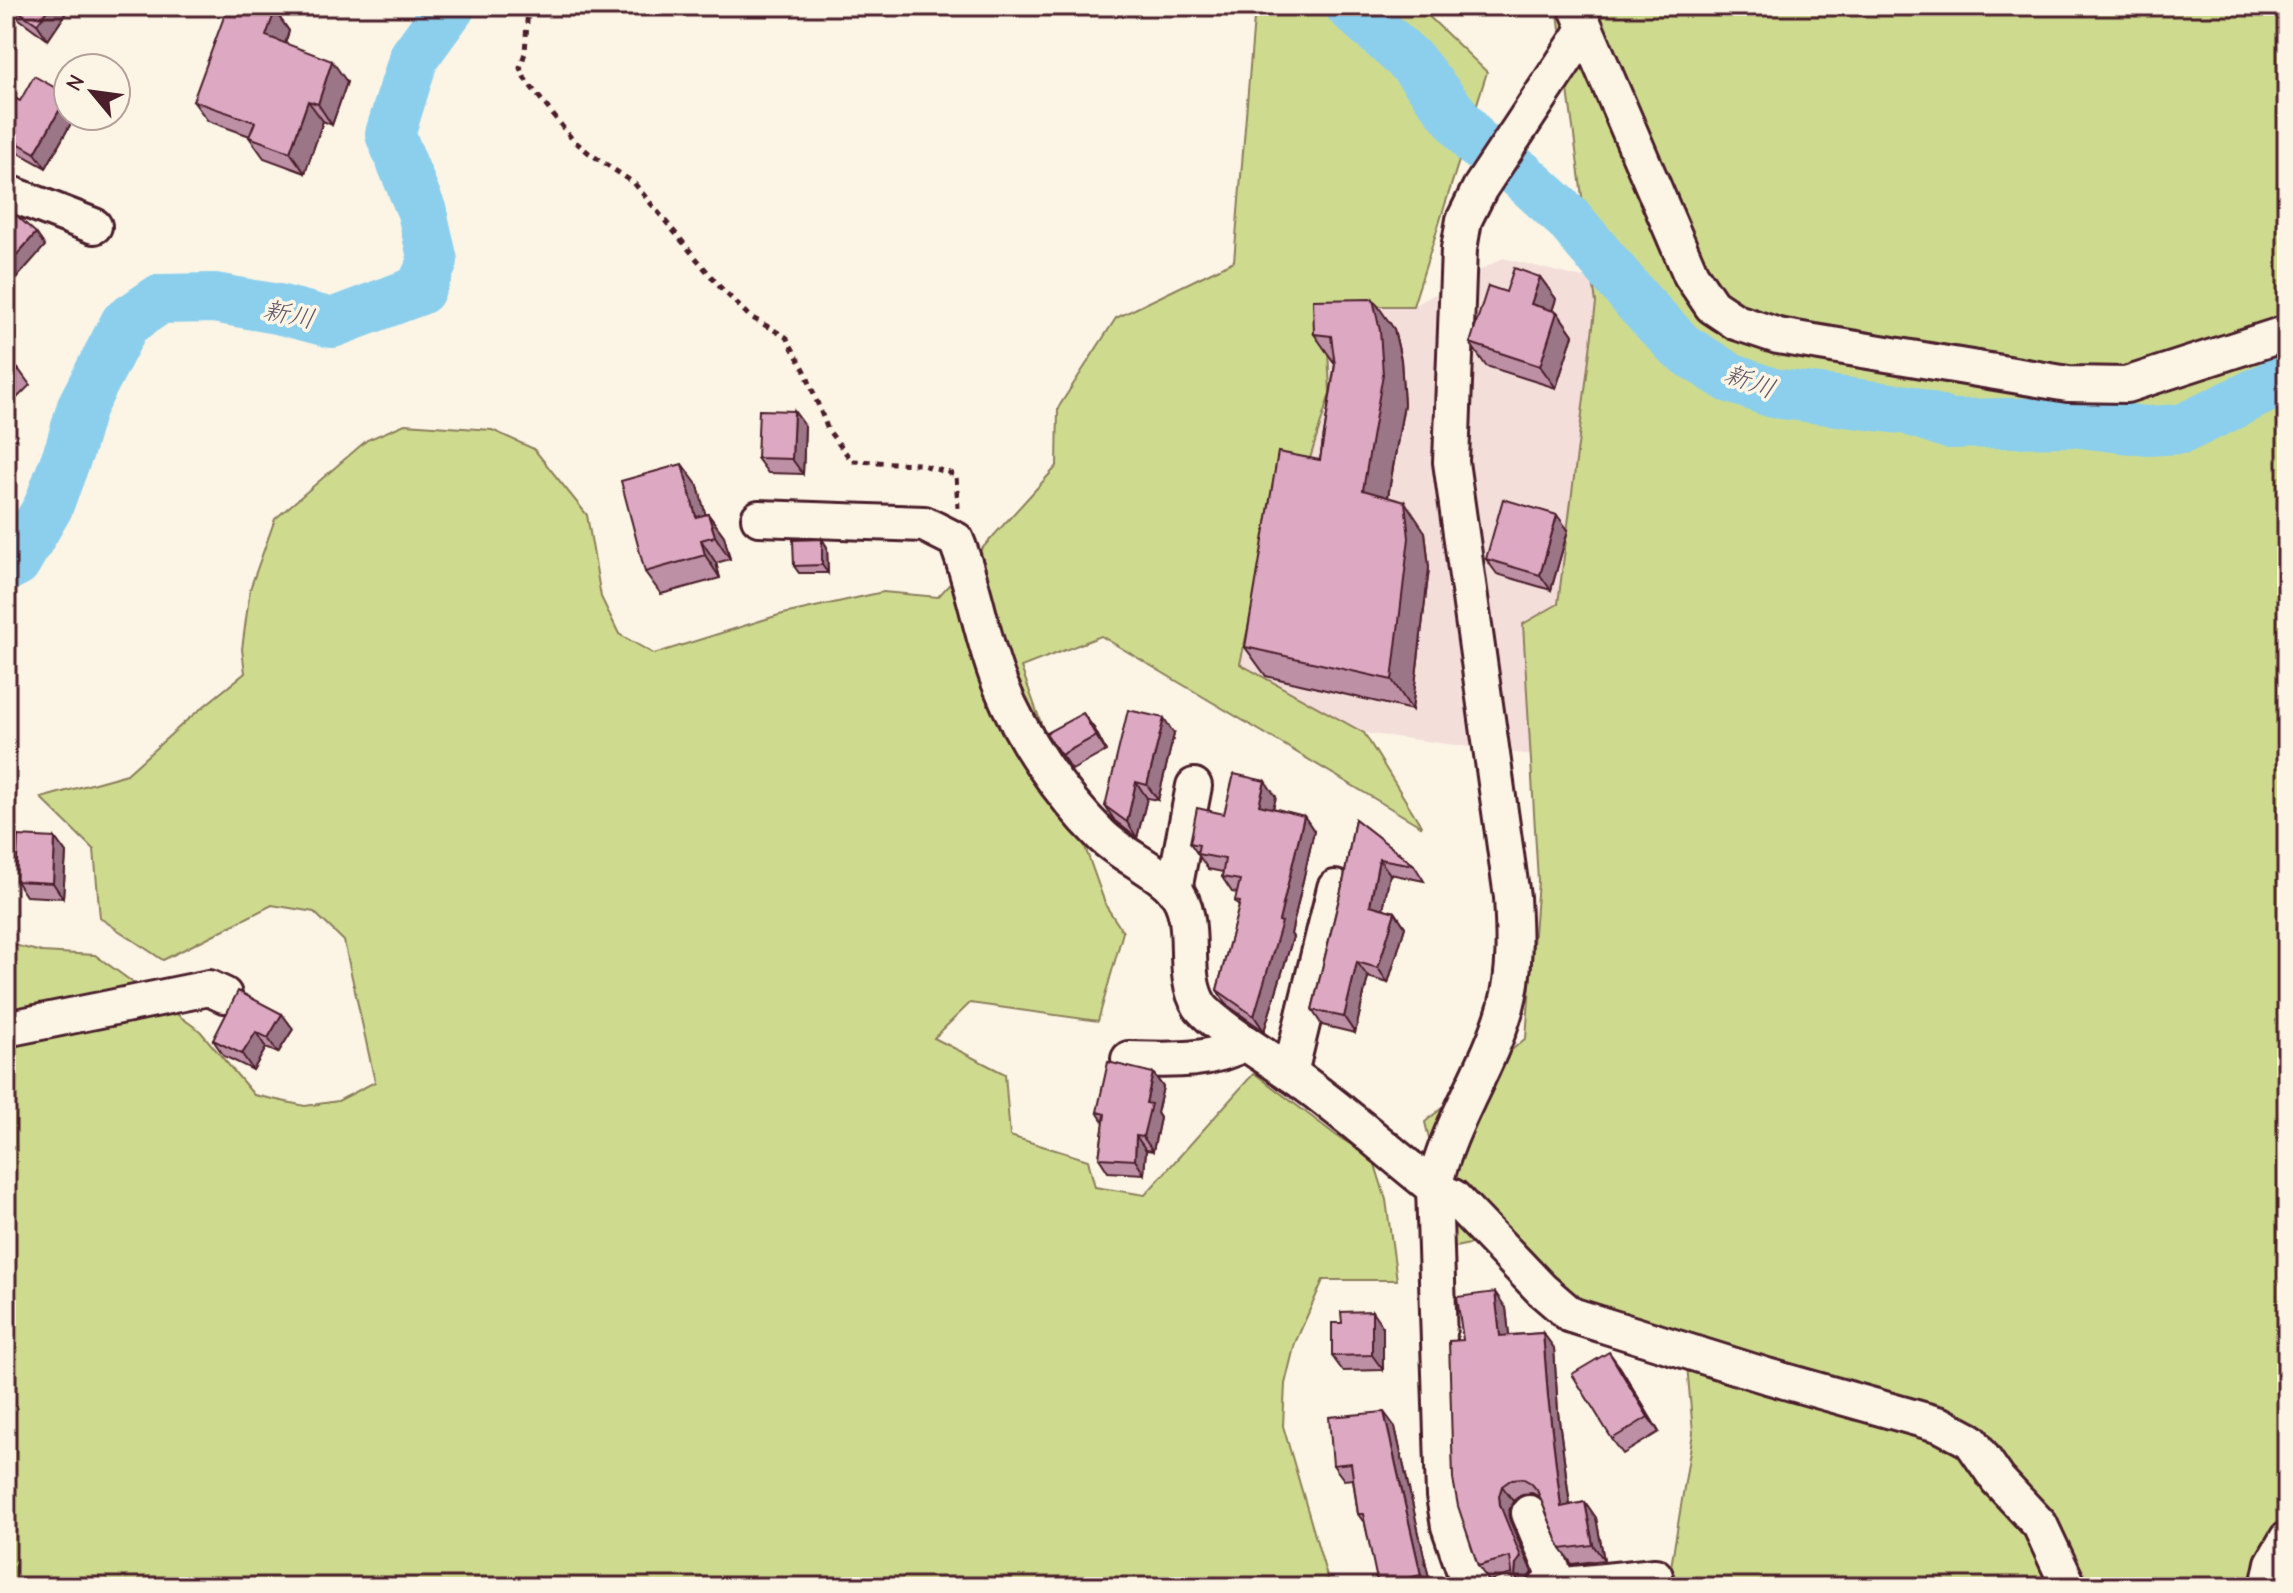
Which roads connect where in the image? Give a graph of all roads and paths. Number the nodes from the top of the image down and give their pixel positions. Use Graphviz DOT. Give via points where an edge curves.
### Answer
graph roads {
  1 [pos="528,6"];
  2 [pos="1580,18"];
  3 [pos="6,192"];
  4 [pos="94,226"];
  5 [pos="2287,333"];
  6 [pos="759,518"];
  7 [pos="956,540"];
  8 [pos="1194,786"];
  9 [pos="1335,888"];
  10 [pos="1174,890"];
  11 [pos="224,995"];
  12 [pos="6,1029"];
  13 [pos="1245,1043"];
  14 [pos="1129,1059"];
  15 [pos="1290,1073"];
  16 [pos="1434,1188"];
  17 [pos="1529,1513"];
  18 [pos="2287,1539"];
  19 [pos="1655,1576"];
  20 [pos="1559,1586"];
  21 [pos="1470,1587"];
  22 [pos="1545,1587"];
  23 [pos="2069,1587"];
  24 [pos="2268,1587"];
  1 -- 7 [label="path" via="520,68 572,139 634,183 719,286 749,316 786,337 828,430 852,461 919,464 956,475"];
  2 -- 5 [label="street" via="1691,275 1712,306 1736,322 1778,336 2068,384 2126,385"];
  2 -- 16 [label="street" via="1464,220 1459,249 1451,462 1512,897 1515,955 1494,1042 1441,1155"];
  3 -- 4 [label="street"];
  6 -- 7 [label="street" via="924,524"];
  7 -- 10 [label="street" via="1000,684 1024,734 1102,836"];
  8 -- 10 [label="street"];
  9 -- 15 [label="street"];
  10 -- 13 [label="street" via="1185,911 1192,990 1201,1008"];
  11 -- 12 [label="street" via="209,988"];
  13 -- 14 [label="street" via="1204,1058"];
  13 -- 15 [label="street"];
  15 -- 16 [label="street"];
  16 -- 21 [label="street" via="1444,1496"];
  16 -- 23 [label="street" via="1453,1197 1571,1315 1941,1425 1971,1441 2040,1525"];
  17 -- 20 [label="street"];
  18 -- 24 [label="street" via="2273,1563"];
  19 -- 20 [label="street"];
  20 -- 22 [label="street"];
}
